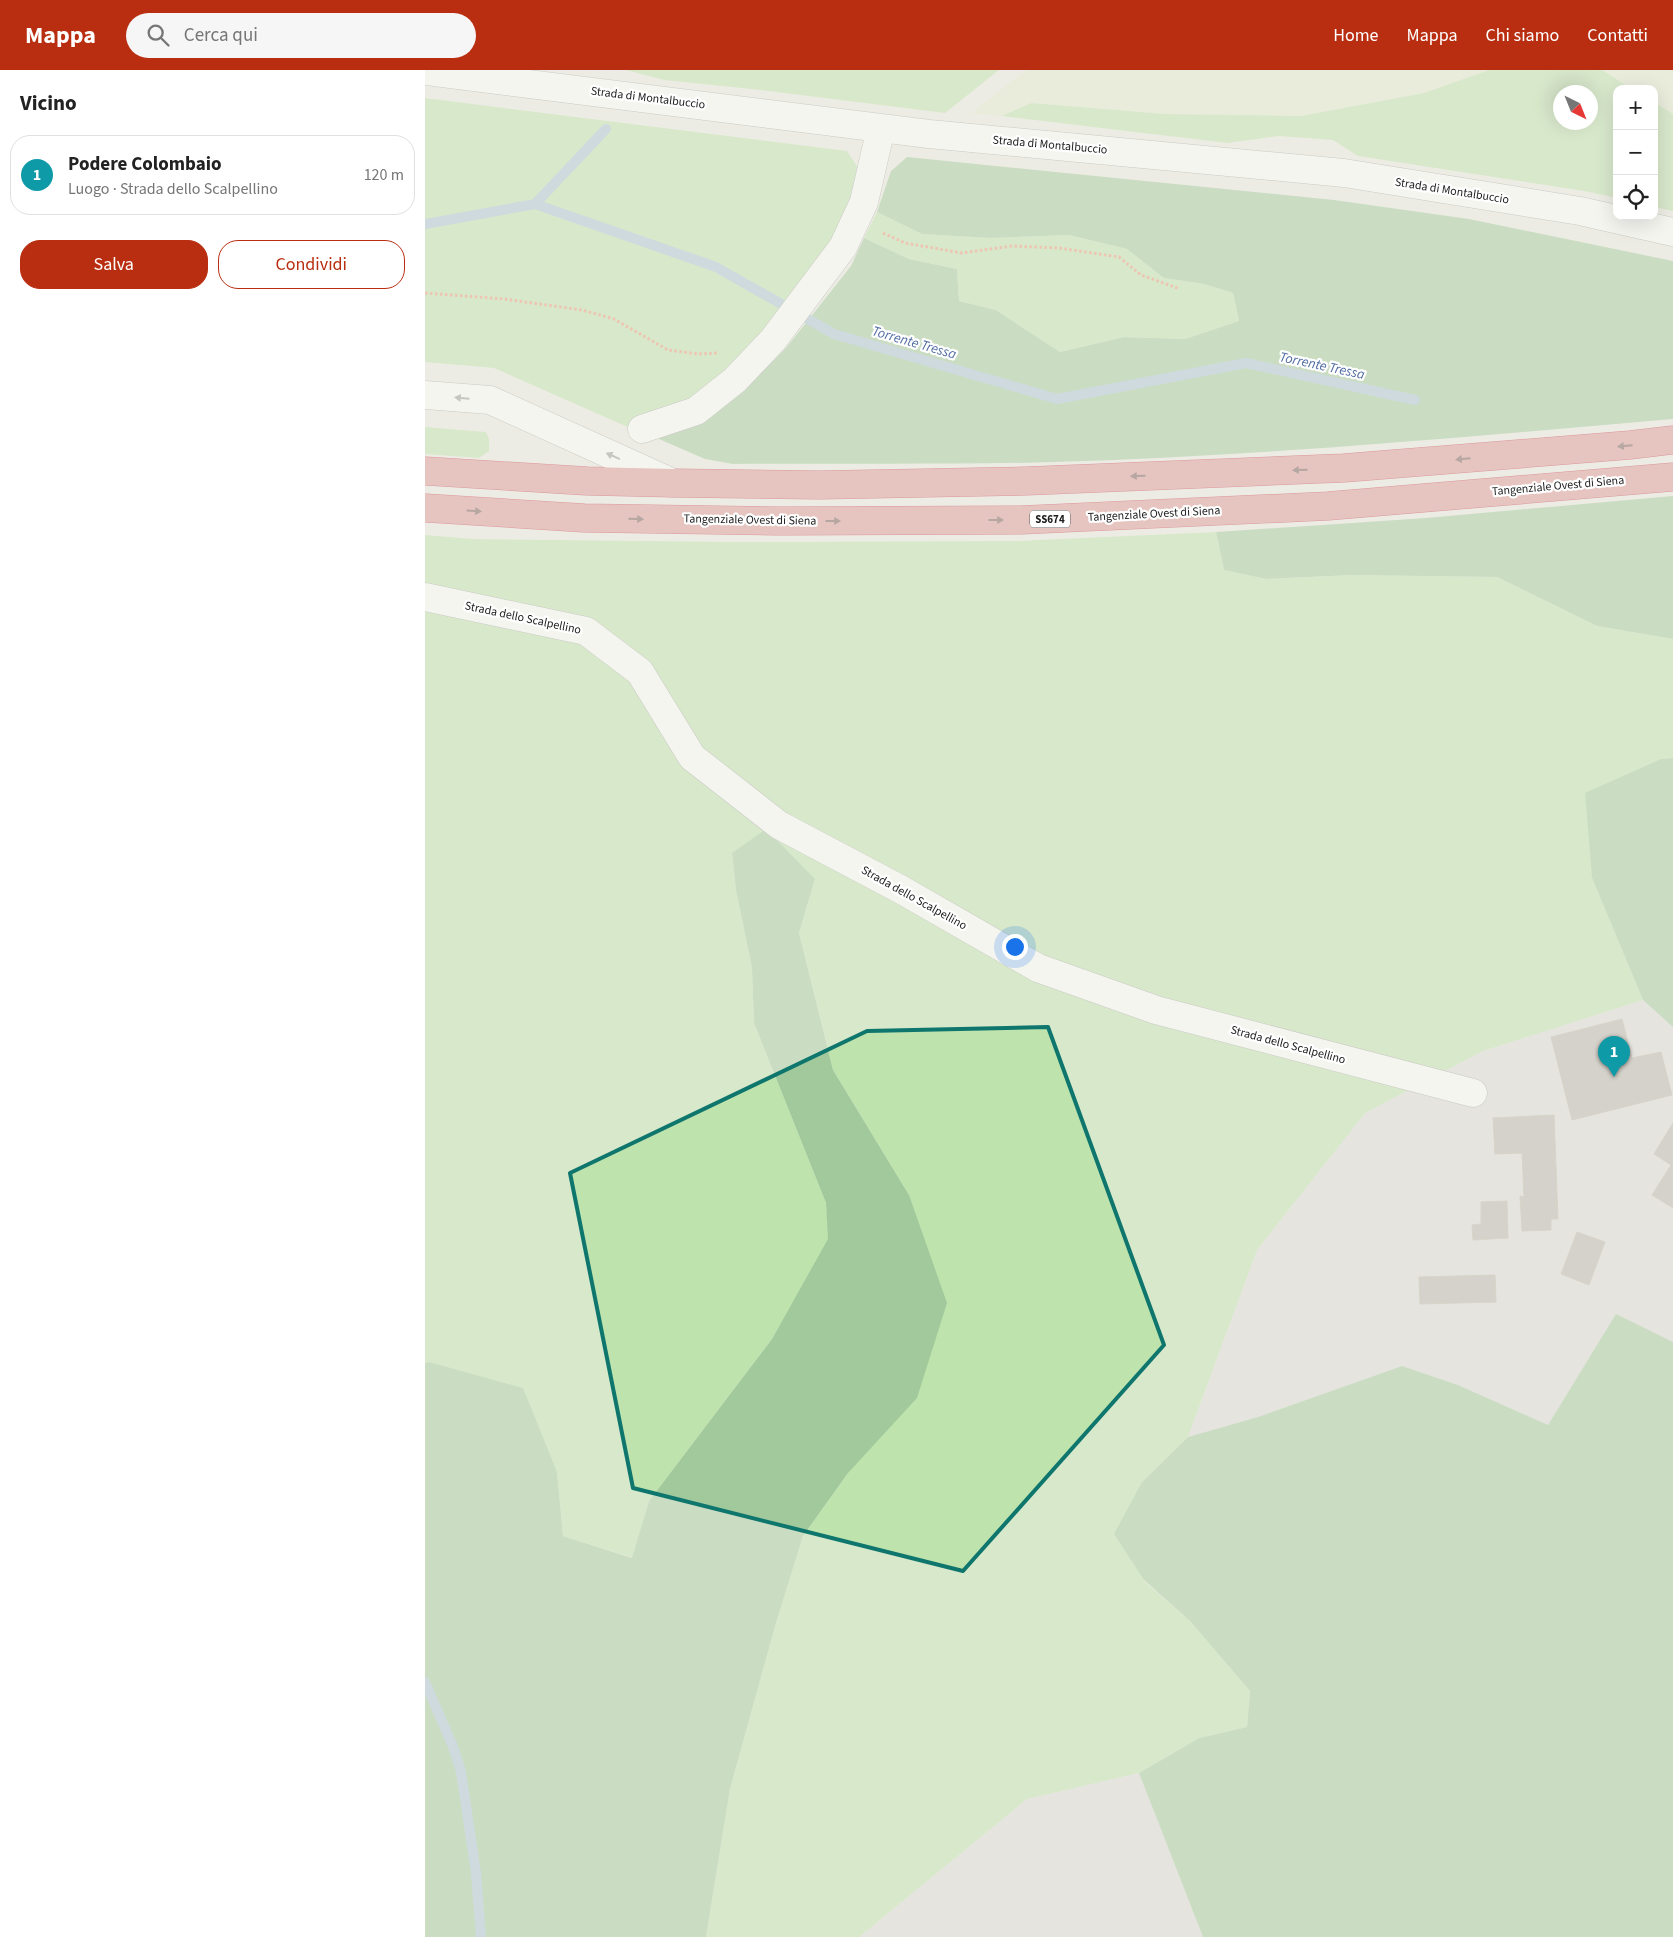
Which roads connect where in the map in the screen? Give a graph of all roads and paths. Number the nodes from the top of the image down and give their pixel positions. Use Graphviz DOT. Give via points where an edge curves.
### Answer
graph roads {
  1 [pos="425,71"];
  2 [pos="606,81"];
  3 [pos="881,128"];
  4 [pos="856,220"];
  5 [pos="1673,232"];
  6 [pos="1180,289"];
  7 [pos="425,293"];
  8 [pos="764,350"];
  9 [pos="425,395"];
  10 [pos="642,429"];
  11 [pos="1673,440"];
  12 [pos="425,472"];
  13 [pos="1673,476"];
  14 [pos="673,484"];
  15 [pos="425,508"];
  16 [pos="425,597"];
  17 [pos="1473,1093"];
  1 -- 2 [label="street, Strada di Montalbuccio"];
  2 -- 3 [label="street, Strada di Montalbuccio"];
  3 -- 4 [label="street" via="864,202"];
  3 -- 5 [label="street, Strada di Montalbuccio" via="1344,173 1580,211"];
  4 -- 6 [label="path" via="905,243 962,253 1011,246 1059,248 1119,257 1141,275"];
  4 -- 8 [label="street" via="843,247"];
  7 -- 8 [label="path" via="504,299 582,310 614,320 668,350 698,354"];
  8 -- 10 [label="street" via="735,380 697,411"];
  14 -- 9 [label="street, one-way" via="490,400"];
  11 -- 14 [label="highway, one-way" via="1335,468 1026,481"];
  12 -- 14 [label="highway"];
  15 -- 13 [label="highway, Tangenziale Ovest di Siena / SS674, one-way" via="594,518 779,522 1021,520 1328,506"];
  16 -- 17 [label="street, Strada dello Scalpellino" via="586,631 640,672 692,757 779,825 1038,968 1156,1010"];
}
